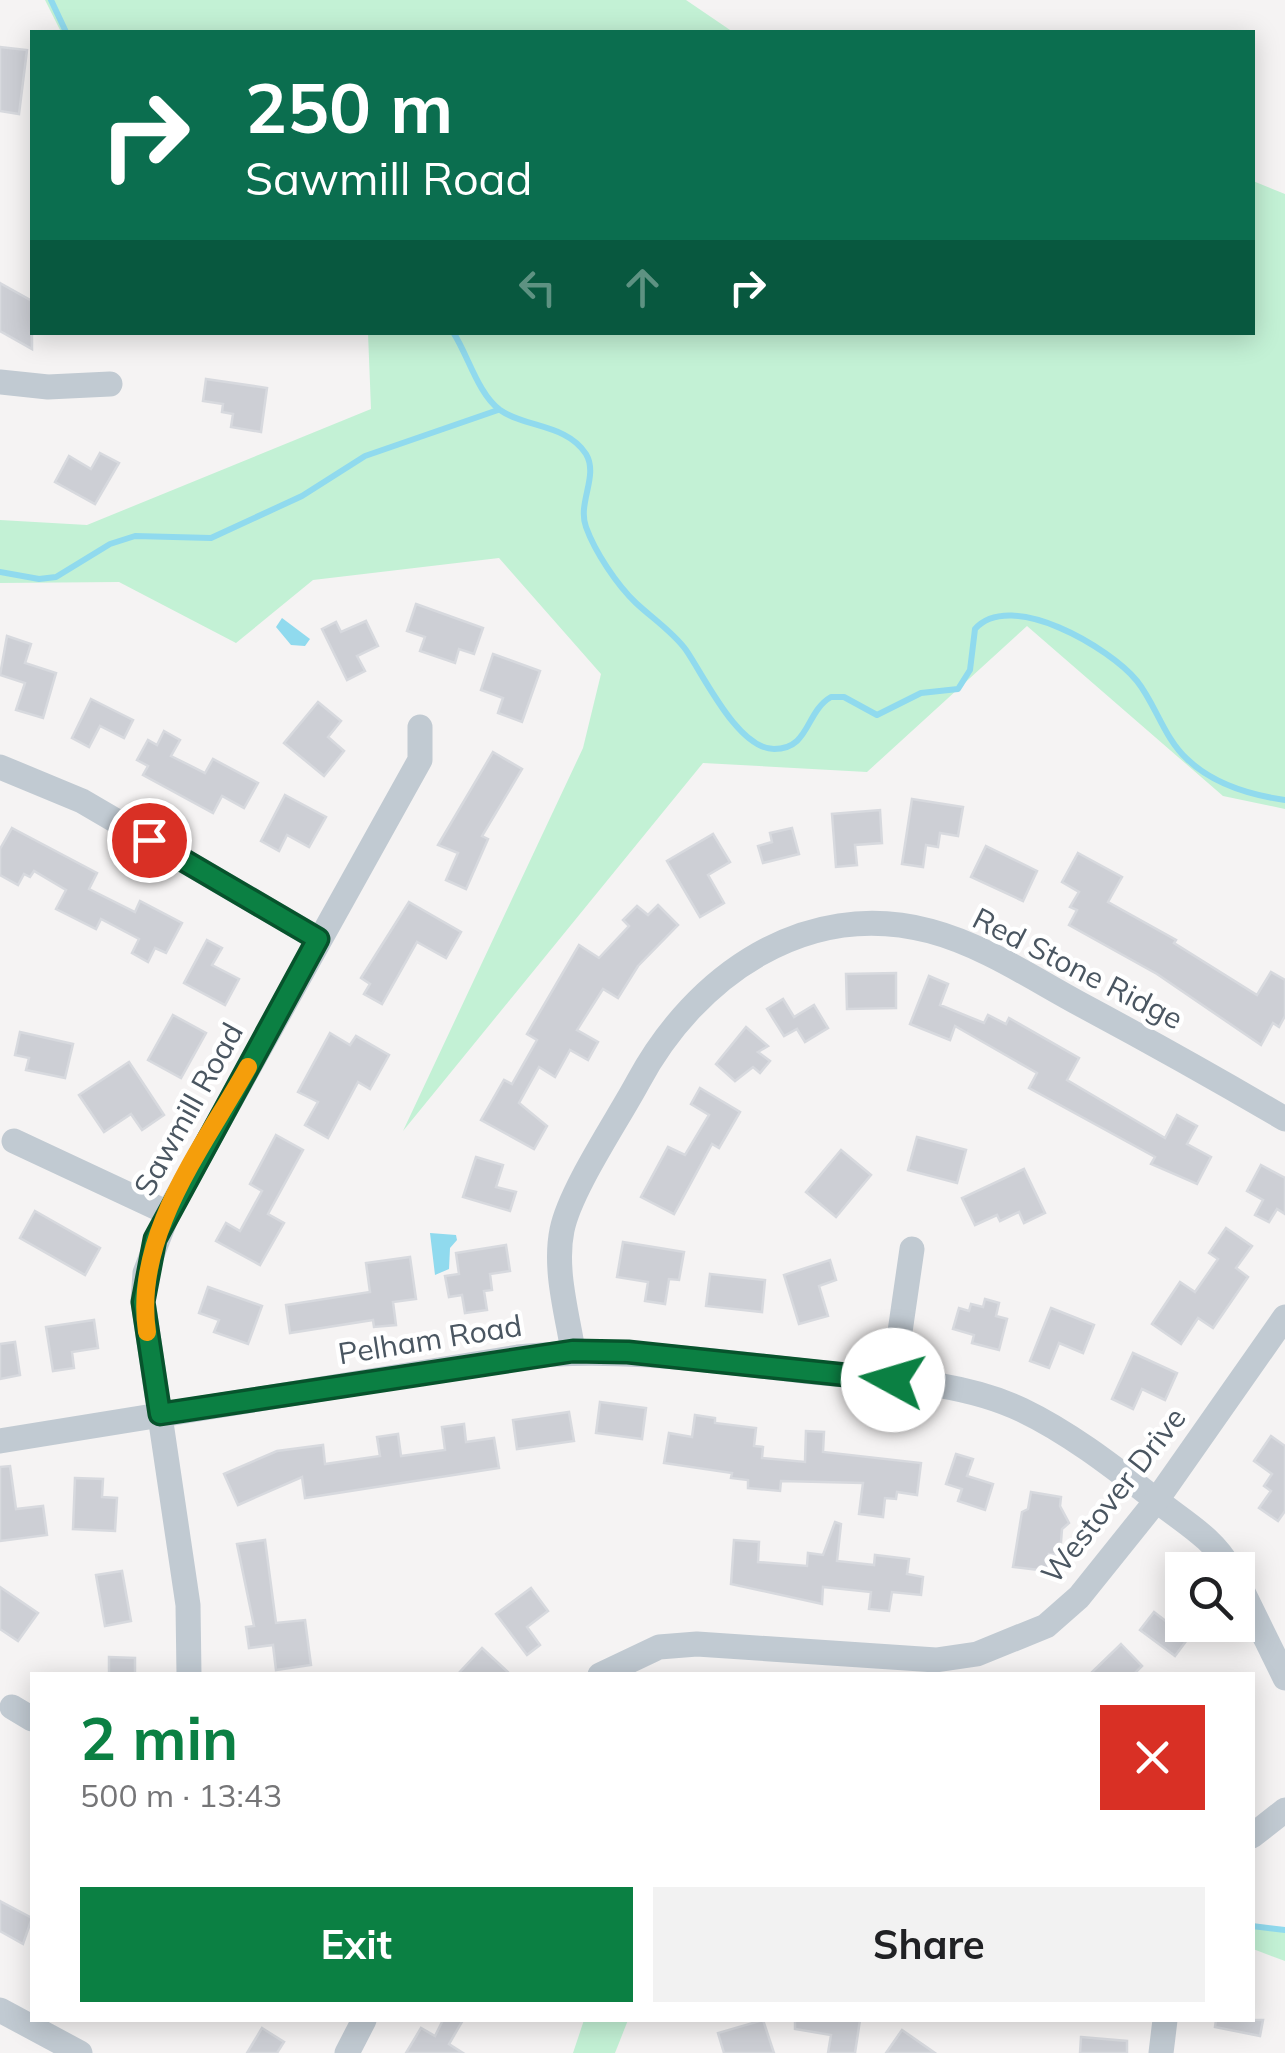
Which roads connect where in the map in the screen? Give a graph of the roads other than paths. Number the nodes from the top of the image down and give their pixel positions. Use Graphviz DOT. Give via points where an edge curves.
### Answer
graph roads {
  1 [pos="0,382"];
  2 [pos="110,384"];
  3 [pos="420,727"];
  4 [pos="0,766"];
  5 [pos="318,939"];
  6 [pos="1285,1119"];
  7 [pos="14,1142"];
  8 [pos="168,1213"];
  9 [pos="912,1249"];
  10 [pos="1285,1317"];
  11 [pos="573,1351"];
  12 [pos="893,1380"];
  13 [pos="160,1414"];
  14 [pos="0,1441"];
  15 [pos="1156,1500"];
  16 [pos="1217,1552"];
  17 [pos="1255,1617"];
  18 [pos="189,1672"];
  19 [pos="606,1672"];
  20 [pos="1285,1678"];
  21 [pos="1285,1810"];
  22 [pos="1255,1834"];
  23 [pos="0,2010"];
  24 [pos="363,2022"];
  25 [pos="1165,2022"];
  26 [pos="35,2034"];
  27 [pos="80,2053"];
  28 [pos="347,2053"];
  29 [pos="1161,2053"];
  1 -- 2 [label="street"];
  3 -- 5 [label="street, Sawmill Road" via="420,760"];
  4 -- 5 [label="street" via="82,800"];
  5 -- 8 [label="street, Sawmill Road"];
  6 -- 11 [label="street, Red Stone Ridge" via="979,950 929,931 872,924 819,930 763,948 681,1015 578,1192 562,1229 560,1271"];
  7 -- 8 [label="street"];
  8 -- 13 [label="street, Sawmill Road" via="145,1273 143,1302"];
  9 -- 12 [label="street"];
  10 -- 15 [label="street, Westover Drive"];
  11 -- 12 [label="street, Pelham Road"];
  11 -- 13 [label="street, Pelham Road"];
  12 -- 15 [label="street, Pelham Road" via="960,1390 1020,1409 1093,1451"];
  13 -- 14 [label="street, Pelham Road"];
  13 -- 18 [label="street, Sawmill Road" via="188,1605"];
  15 -- 16 [label="street, Pelham Road"];
  15 -- 19 [label="street, Westover Drive" via="1079,1598 1046,1626 976,1654 882,1660 697,1644 659,1647"];
  17 -- 20 [label="street"];
  21 -- 22 [label="street"];
  23 -- 26 [label="street"];
  24 -- 28 [label="street"];
  25 -- 29 [label="street"];
  26 -- 27 [label="street"];
}
